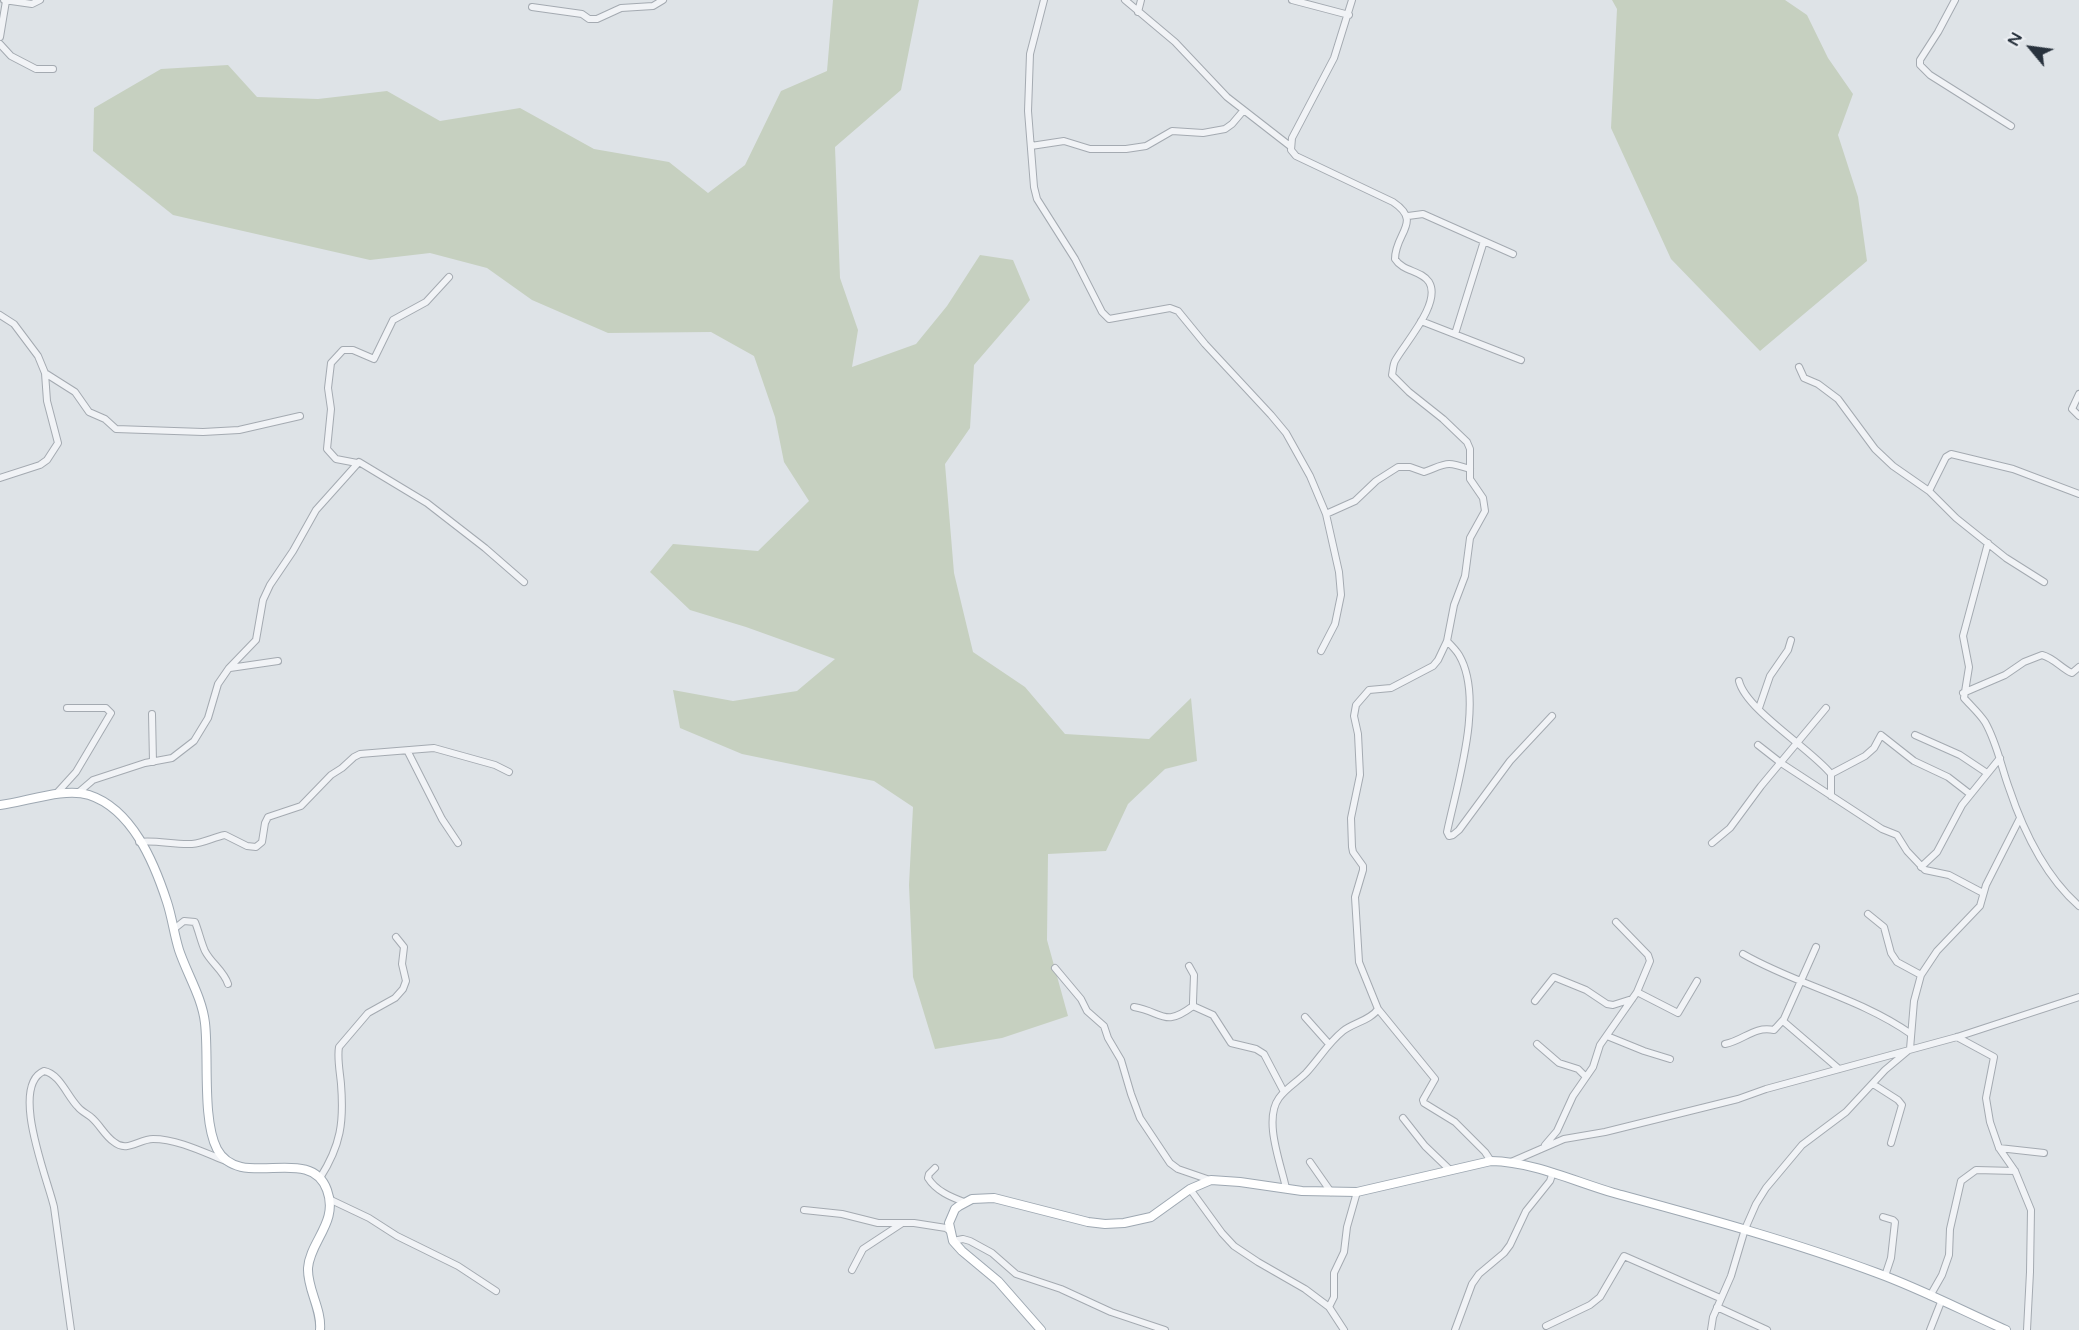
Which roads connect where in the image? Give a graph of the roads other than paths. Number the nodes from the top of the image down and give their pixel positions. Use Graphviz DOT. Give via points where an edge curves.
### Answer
graph roads {
  1 [pos="5,0"];
  2 [pos="40,0"];
  3 [pos="663,0"];
  4 [pos="1044,0"];
  5 [pos="1125,0"];
  6 [pos="1141,0"];
  7 [pos="1292,0"];
  8 [pos="1352,0"];
  9 [pos="1955,0"];
  10 [pos="532,7"];
  11 [pos="1138,12"];
  12 [pos="1349,15"];
  13 [pos="0,37"];
  14 [pos="0,44"];
  15 [pos="53,69"];
  16 [pos="1243,111"];
  17 [pos="2011,126"];
  18 [pos="1031,146"];
  19 [pos="1290,146"];
  20 [pos="1408,216"];
  21 [pos="1484,241"];
  22 [pos="1512,254"];
  23 [pos="449,277"];
  24 [pos="0,315"];
  25 [pos="1421,321"];
  26 [pos="1455,334"];
  27 [pos="1521,360"];
  28 [pos="1799,367"];
  29 [pos="45,373"];
  30 [pos="2079,394"];
  31 [pos="300,416"];
  32 [pos="2079,417"];
  33 [pos="357,463"];
  34 [pos="1470,469"];
  35 [pos="0,478"];
  36 [pos="1929,491"];
  37 [pos="2079,494"];
  38 [pos="1326,514"];
  39 [pos="1988,543"];
  40 [pos="525,582"];
  41 [pos="2044,582"];
  42 [pos="1791,640"];
  43 [pos="1447,641"];
  44 [pos="1321,651"];
  45 [pos="278,661"];
  46 [pos="229,668"];
  47 [pos="2079,668"];
  48 [pos="1739,681"];
  49 [pos="1964,693"];
  50 [pos="67,708"];
  51 [pos="1759,708"];
  52 [pos="1826,708"];
  53 [pos="152,714"];
  54 [pos="1552,716"];
  55 [pos="1915,735"];
  56 [pos="1798,742"];
  57 [pos="1758,745"];
  58 [pos="408,752"];
  59 [pos="2000,758"];
  60 [pos="153,762"];
  61 [pos="1781,763"];
  62 [pos="509,772"];
  63 [pos="1987,773"];
  64 [pos="1832,774"];
  65 [pos="79,792"];
  66 [pos="1970,794"];
  67 [pos="55,795"];
  68 [pos="1831,796"];
  69 [pos="0,805"];
  70 [pos="2020,818"];
  71 [pos="139,842"];
  72 [pos="458,843"];
  73 [pos="1712,843"];
  74 [pos="1921,867"];
  75 [pos="1983,893"];
  76 [pos="2079,906"];
  77 [pos="1868,914"];
  78 [pos="1616,922"];
  79 [pos="174,929"];
  80 [pos="396,937"];
  81 [pos="1816,947"];
  82 [pos="1743,954"];
  83 [pos="1189,966"];
  84 [pos="1055,968"];
  85 [pos="1921,975"];
  86 [pos="1697,981"];
  87 [pos="1802,981"];
  88 [pos="228,984"];
  89 [pos="1637,992"];
  90 [pos="2079,997"];
  91 [pos="1632,999"];
  92 [pos="1535,1001"];
  93 [pos="1193,1006"];
  94 [pos="1134,1007"];
  95 [pos="1378,1009"];
  96 [pos="1305,1017"];
  97 [pos="1783,1020"];
  98 [pos="1911,1034"];
  99 [pos="1607,1036"];
  100 [pos="1957,1037"];
  101 [pos="1329,1044"];
  102 [pos="1537,1044"];
  103 [pos="1725,1044"];
  104 [pos="1910,1049"];
  105 [pos="1670,1059"];
  106 [pos="1839,1069"];
  107 [pos="1586,1077"];
  108 [pos="1873,1084"];
  109 [pos="1284,1092"];
  110 [pos="1403,1118"];
  111 [pos="1891,1143"];
  112 [pos="1544,1147"];
  113 [pos="1999,1148"];
  114 [pos="2044,1153"];
  115 [pos="1491,1161"];
  116 [pos="229,1162"];
  117 [pos="1310,1162"];
  118 [pos="1511,1162"];
  119 [pos="935,1168"];
  120 [pos="1450,1170"];
  121 [pos="2015,1171"];
  122 [pos="1553,1172"];
  123 [pos="320,1178"];
  124 [pos="1211,1180"];
  125 [pos="1286,1188"];
  126 [pos="1190,1190"];
  127 [pos="1331,1192"];
  128 [pos="1358,1192"];
  129 [pos="329,1199"];
  130 [pos="964,1202"];
  131 [pos="804,1210"];
  132 [pos="1883,1217"];
  133 [pos="901,1224"];
  134 [pos="1745,1229"];
  135 [pos="950,1231"];
  136 [pos="953,1241"];
  137 [pos="852,1270"];
  138 [pos="1885,1276"];
  139 [pos="496,1291"];
  140 [pos="1930,1296"];
  141 [pos="1720,1298"];
  142 [pos="1941,1302"];
  143 [pos="1329,1307"];
  144 [pos="1717,1307"];
  145 [pos="1546,1326"];
  146 [pos="72,1330"];
  147 [pos="320,1330"];
  148 [pos="1041,1330"];
  149 [pos="1165,1330"];
  150 [pos="1344,1330"];
  151 [pos="1455,1330"];
  152 [pos="1711,1330"];
  153 [pos="1767,1330"];
  154 [pos="1930,1330"];
  155 [pos="2006,1330"];
  156 [pos="2027,1330"];
  1 -- 2 [label="street" via="32,4"];
  1 -- 13 [label="street"];
  3 -- 10 [label="street" via="653,6 621,8 597,20"];
  4 -- 18 [label="street" via="1030,54"];
  5 -- 11 [label="street"];
  6 -- 11 [label="street"];
  7 -- 12 [label="street"];
  8 -- 12 [label="street"];
  9 -- 17 [label="street" via="1920,65 1929,75"];
  11 -- 16 [label="street" via="1175,42"];
  12 -- 19 [label="street" via="1334,58"];
  14 -- 15 [label="street" via="11,56 36,69"];
  16 -- 18 [label="street" via="1225,129 1203,133 1172,131 1146,146 1090,149 1064,141"];
  16 -- 19 [label="street"];
  18 -- 38 [label="street" via="1037,198 1102,312 1109,319 1116,319 1162,309 1178,311 1286,433"];
  19 -- 20 [label="street" via="1292,154 1393,202"];
  20 -- 21 [label="street" via="1423,214"];
  20 -- 25 [label="street" via="1395,259 1429,282 1430,299"];
  21 -- 22 [label="street"];
  21 -- 26 [label="street"];
  23 -- 33 [label="street" via="426,302 393,320 374,359 343,350 331,363 327,449 336,459"];
  24 -- 29 [label="street" via="14,324 38,356"];
  25 -- 26 [label="street"];
  25 -- 34 [label="street" via="1395,361 1392,375 1467,442"];
  26 -- 27 [label="street"];
  28 -- 36 [label="street" via="1804,378 1838,399 1875,449"];
  29 -- 31 [label="street" via="75,392 90,412 116,429 239,430"];
  29 -- 35 [label="street" via="47,401 58,443 40,465"];
  30 -- 32 [label="street" via="2072,409"];
  33 -- 40 [label="street" via="427,503"];
  33 -- 46 [label="street" via="316,510 266,592 256,639"];
  34 -- 38 [label="street" via="1452,464 1424,472 1398,467 1355,501"];
  34 -- 43 [label="street" via="1470,479 1484,498 1485,511 1470,538 1465,576"];
  36 -- 37 [label="street" via="1951,453 2013,469"];
  36 -- 39 [label="street"];
  38 -- 44 [label="street" via="1341,595 1335,624"];
  39 -- 41 [label="street"];
  39 -- 49 [label="street" via="1963,636 1969,667"];
  42 -- 51 [label="street" via="1770,676"];
  43 -- 54 [label="street" via="1459,654 1470,694 1449,836 1459,830 1510,760"];
  43 -- 95 [label="street" via="1432,666 1391,688 1369,690 1354,710 1360,775 1352,818 1352,847 1364,870 1355,897 1358,950"];
  45 -- 46 [label="street"];
  46 -- 60 [label="street" via="218,684 208,718 194,741 172,758"];
  47 -- 49 [label="street" via="2069,673 2042,655"];
  48 -- 51 [label="street"];
  49 -- 59 [label="street" via="1984,721"];
  50 -- 67 [label="street" via="106,708 111,713 76,772"];
  51 -- 56 [label="street"];
  52 -- 56 [label="street"];
  53 -- 60 [label="street"];
  55 -- 63 [label="street" via="1960,755"];
  56 -- 61 [label="street"];
  56 -- 64 [label="street"];
  57 -- 61 [label="street"];
  58 -- 62 [label="street" via="434,748"];
  58 -- 71 [label="street" via="354,757 306,803 266,819 262,842 256,847 225,835 191,844"];
  58 -- 72 [label="street"];
  59 -- 63 [label="street"];
  59 -- 70 [label="street"];
  60 -- 65 [label="street" via="93,780"];
  61 -- 68 [label="street"];
  61 -- 73 [label="street" via="1730,828"];
  63 -- 66 [label="street"];
  64 -- 66 [label="street" via="1865,756 1881,735 1914,761 1948,777"];
  64 -- 68 [label="street"];
  65 -- 67 [label="main road"];
  65 -- 71 [label="main road" via="113,808"];
  66 -- 74 [label="street" via="1942,845"];
  67 -- 69 [label="main road"];
  68 -- 74 [label="street" via="1897,835"];
  70 -- 75 [label="street"];
  70 -- 76 [label="street" via="2055,879"];
  71 -- 79 [label="main road" via="156,873"];
  74 -- 75 [label="street" via="1948,875"];
  75 -- 85 [label="street" via="1978,910 1937,951"];
  77 -- 85 [label="street" via="1884,927 1896,962"];
  78 -- 89 [label="street" via="1650,958"];
  79 -- 88 [label="street" via="184,921 195,922 205,951"];
  79 -- 116 [label="main road" via="205,1021 211,1130 218,1149"];
  80 -- 123 [label="street" via="405,948 402,964 406,981 395,998 368,1013 339,1047 340,1138"];
  81 -- 87 [label="street"];
  82 -- 87 [label="street"];
  83 -- 93 [label="street" via="1195,985"];
  84 -- 124 [label="street" via="1087,1011 1104,1026 1121,1060 1140,1118 1170,1163"];
  85 -- 98 [label="street"];
  86 -- 89 [label="street" via="1678,1013"];
  87 -- 97 [label="street"];
  87 -- 98 [label="street" via="1886,1017"];
  89 -- 91 [label="street"];
  90 -- 100 [label="street"];
  91 -- 92 [label="street" via="1607,1004 1554,977"];
  91 -- 99 [label="street"];
  93 -- 94 [label="street" via="1167,1018"];
  93 -- 109 [label="street" via="1213,1015 1231,1043 1264,1054"];
  95 -- 101 [label="street"];
  95 -- 115 [label="street" via="1435,1079 1424,1103 1455,1122"];
  96 -- 101 [label="street"];
  97 -- 103 [label="street" via="1774,1030 1762,1028"];
  97 -- 106 [label="street"];
  98 -- 104 [label="street"];
  99 -- 105 [label="street"];
  99 -- 107 [label="street"];
  100 -- 104 [label="street"];
  100 -- 113 [label="street" via="1994,1057 1986,1098"];
  101 -- 109 [label="street"];
  102 -- 107 [label="street" via="1559,1063 1578,1069"];
  104 -- 106 [label="street"];
  104 -- 108 [label="street"];
  106 -- 112 [label="street" via="1738,1100 1564,1139"];
  107 -- 112 [label="street"];
  108 -- 111 [label="street" via="1902,1105"];
  108 -- 134 [label="street" via="1846,1112 1802,1145 1766,1188"];
  109 -- 125 [label="street" via="1275,1103 1272,1121"];
  110 -- 120 [label="street"];
  112 -- 118 [label="street"];
  113 -- 114 [label="street"];
  113 -- 121 [label="street"];
  115 -- 118 [label="main road"];
  115 -- 120 [label="main road"];
  116 -- 123 [label="main road" via="248,1168 297,1168"];
  116 -- 146 [label="street" via="159,1140 118,1145 77,1106 54,1075 39,1073 30,1091 32,1127 52,1199"];
  117 -- 127 [label="street"];
  118 -- 122 [label="main road"];
  119 -- 130 [label="street" via="928,1176 930,1182"];
  120 -- 128 [label="main road"];
  121 -- 140 [label="street" via="1976,1170 1961,1181 1950,1229 1949,1255"];
  121 -- 156 [label="street" via="2032,1220"];
  122 -- 134 [label="main road"];
  122 -- 151 [label="street" via="1526,1211 1510,1245 1476,1279"];
  123 -- 129 [label="main road"];
  124 -- 125 [label="main road"];
  124 -- 126 [label="main road"];
  125 -- 127 [label="main road"];
  126 -- 130 [label="main road" via="1150,1217 1118,1223 1088,1222 994,1197"];
  126 -- 143 [label="street" via="1234,1246"];
  127 -- 128 [label="main road"];
  128 -- 143 [label="street" via="1344,1252 1332,1280 1334,1297"];
  129 -- 139 [label="street" via="469,1272"];
  129 -- 147 [label="main road" via="327,1222 308,1268"];
  130 -- 135 [label="main road" via="950,1218"];
  131 -- 133 [label="street"];
  132 -- 138 [label="street" via="1895,1222"];
  133 -- 135 [label="street"];
  133 -- 137 [label="street" via="863,1249"];
  134 -- 138 [label="main road"];
  134 -- 141 [label="street"];
  135 -- 136 [label="main road"];
  136 -- 148 [label="main road" via="998,1281"];
  136 -- 149 [label="street" via="970,1241 992,1253 1016,1275"];
  138 -- 140 [label="main road"];
  140 -- 142 [label="main road"];
  141 -- 144 [label="street"];
  141 -- 145 [label="street" via="1624,1256 1600,1298"];
  142 -- 154 [label="street"];
  142 -- 155 [label="main road"];
  143 -- 150 [label="street"];
  144 -- 152 [label="street"];
  144 -- 153 [label="street"];
}
